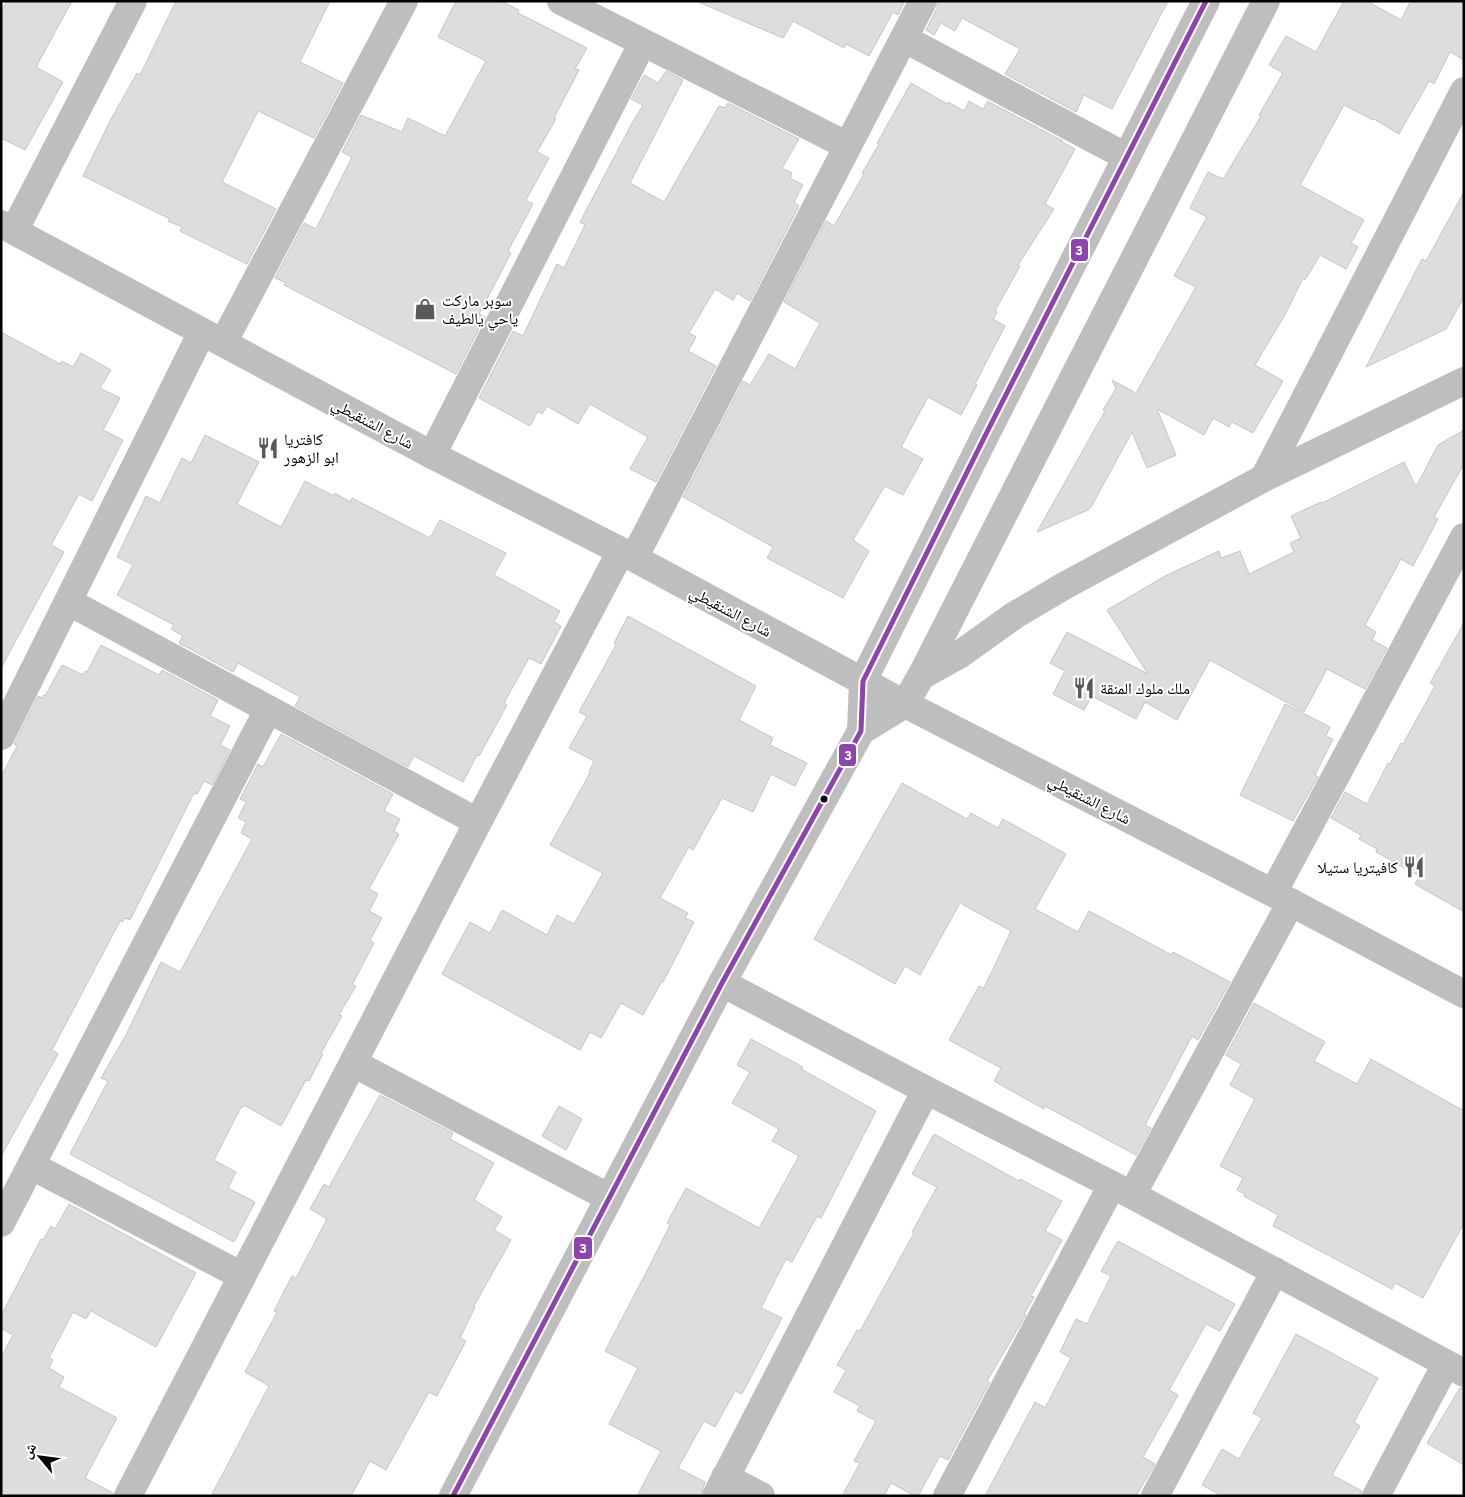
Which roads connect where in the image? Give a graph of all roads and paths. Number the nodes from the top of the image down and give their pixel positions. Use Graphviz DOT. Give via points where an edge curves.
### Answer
graph roads {
  1 [pos="133,1"];
  2 [pos="404,1"];
  3 [pos="561,1"];
  4 [pos="924,1"];
  5 [pos="1206,1"];
  6 [pos="1266,1"];
  7 [pos="905,39"];
  8 [pos="642,44"];
  9 [pos="1464,91"];
  10 [pos="848,146"];
  11 [pos="1127,157"];
  12 [pos="5,228"];
  13 [pos="212,337"];
  14 [pos="1464,381"];
  15 [pos="432,455"];
  16 [pos="1264,478"];
  17 [pos="1464,536"];
  18 [pos="627,555"];
  19 [pos="68,602"];
  20 [pos="921,676"];
  21 [pos="863,681"];
  22 [pos="905,704"];
  23 [pos="268,710"];
  24 [pos="861,731"];
  25 [pos="1,736"];
  26 [pos="478,822"];
  27 [pos="1282,898"];
  28 [pos="722,983"];
  29 [pos="1462,990"];
  30 [pos="354,1062"];
  31 [pos="926,1090"];
  32 [pos="32,1166"];
  33 [pos="1122,1190"];
  34 [pos="608,1197"];
  35 [pos="1,1223"];
  36 [pos="1275,1271"];
  37 [pos="242,1276"];
  38 [pos="1455,1368"];
  39 [pos="721,1486"];
  40 [pos="128,1496"];
  41 [pos="453,1496"];
  42 [pos="761,1496"];
  43 [pos="947,1496"];
  44 [pos="1155,1496"];
  45 [pos="1376,1496"];
  1 -- 12 [label="street"];
  2 -- 13 [label="street"];
  3 -- 8 [label="street"];
  4 -- 7 [label="street"];
  5 -- 11 [label="street"];
  6 -- 20 [label="street"];
  7 -- 10 [label="street"];
  7 -- 11 [label="street"];
  8 -- 10 [label="street"];
  8 -- 15 [label="street"];
  9 -- 16 [label="street"];
  10 -- 18 [label="street"];
  11 -- 21 [label="street"];
  12 -- 13 [label="street, شارع الشنقيطي"];
  13 -- 15 [label="street, شارع الشنقيطي"];
  13 -- 19 [label="street"];
  14 -- 16 [label="street"];
  15 -- 18 [label="street, شارع الشنقيطي"];
  16 -- 20 [label="street" via="1064,586"];
  17 -- 27 [label="street"];
  18 -- 21 [label="street, شارع الشنقيطي"];
  18 -- 26 [label="street"];
  19 -- 23 [label="street"];
  19 -- 25 [label="street"];
  20 -- 22 [label="street"];
  21 -- 22 [label="street, شارع الشنقيطي"];
  21 -- 24 [label="street"];
  22 -- 24 [label="street"];
  22 -- 27 [label="street, شارع الشنقيطي"];
  23 -- 26 [label="street"];
  23 -- 32 [label="street"];
  24 -- 28 [label="street"];
  26 -- 30 [label="street"];
  27 -- 29 [label="street, شارع الشنقيطي"];
  27 -- 33 [label="street"];
  28 -- 31 [label="street"];
  28 -- 34 [label="street"];
  30 -- 34 [label="street"];
  30 -- 37 [label="street"];
  31 -- 33 [label="street"];
  31 -- 39 [label="street"];
  32 -- 35 [label="street"];
  32 -- 37 [label="street"];
  33 -- 36 [label="street"];
  33 -- 43 [label="street"];
  34 -- 41 [label="street"];
  36 -- 38 [label="street"];
  36 -- 44 [label="street"];
  37 -- 40 [label="street"];
  38 -- 45 [label="street"];
  39 -- 42 [label="street"];
}
